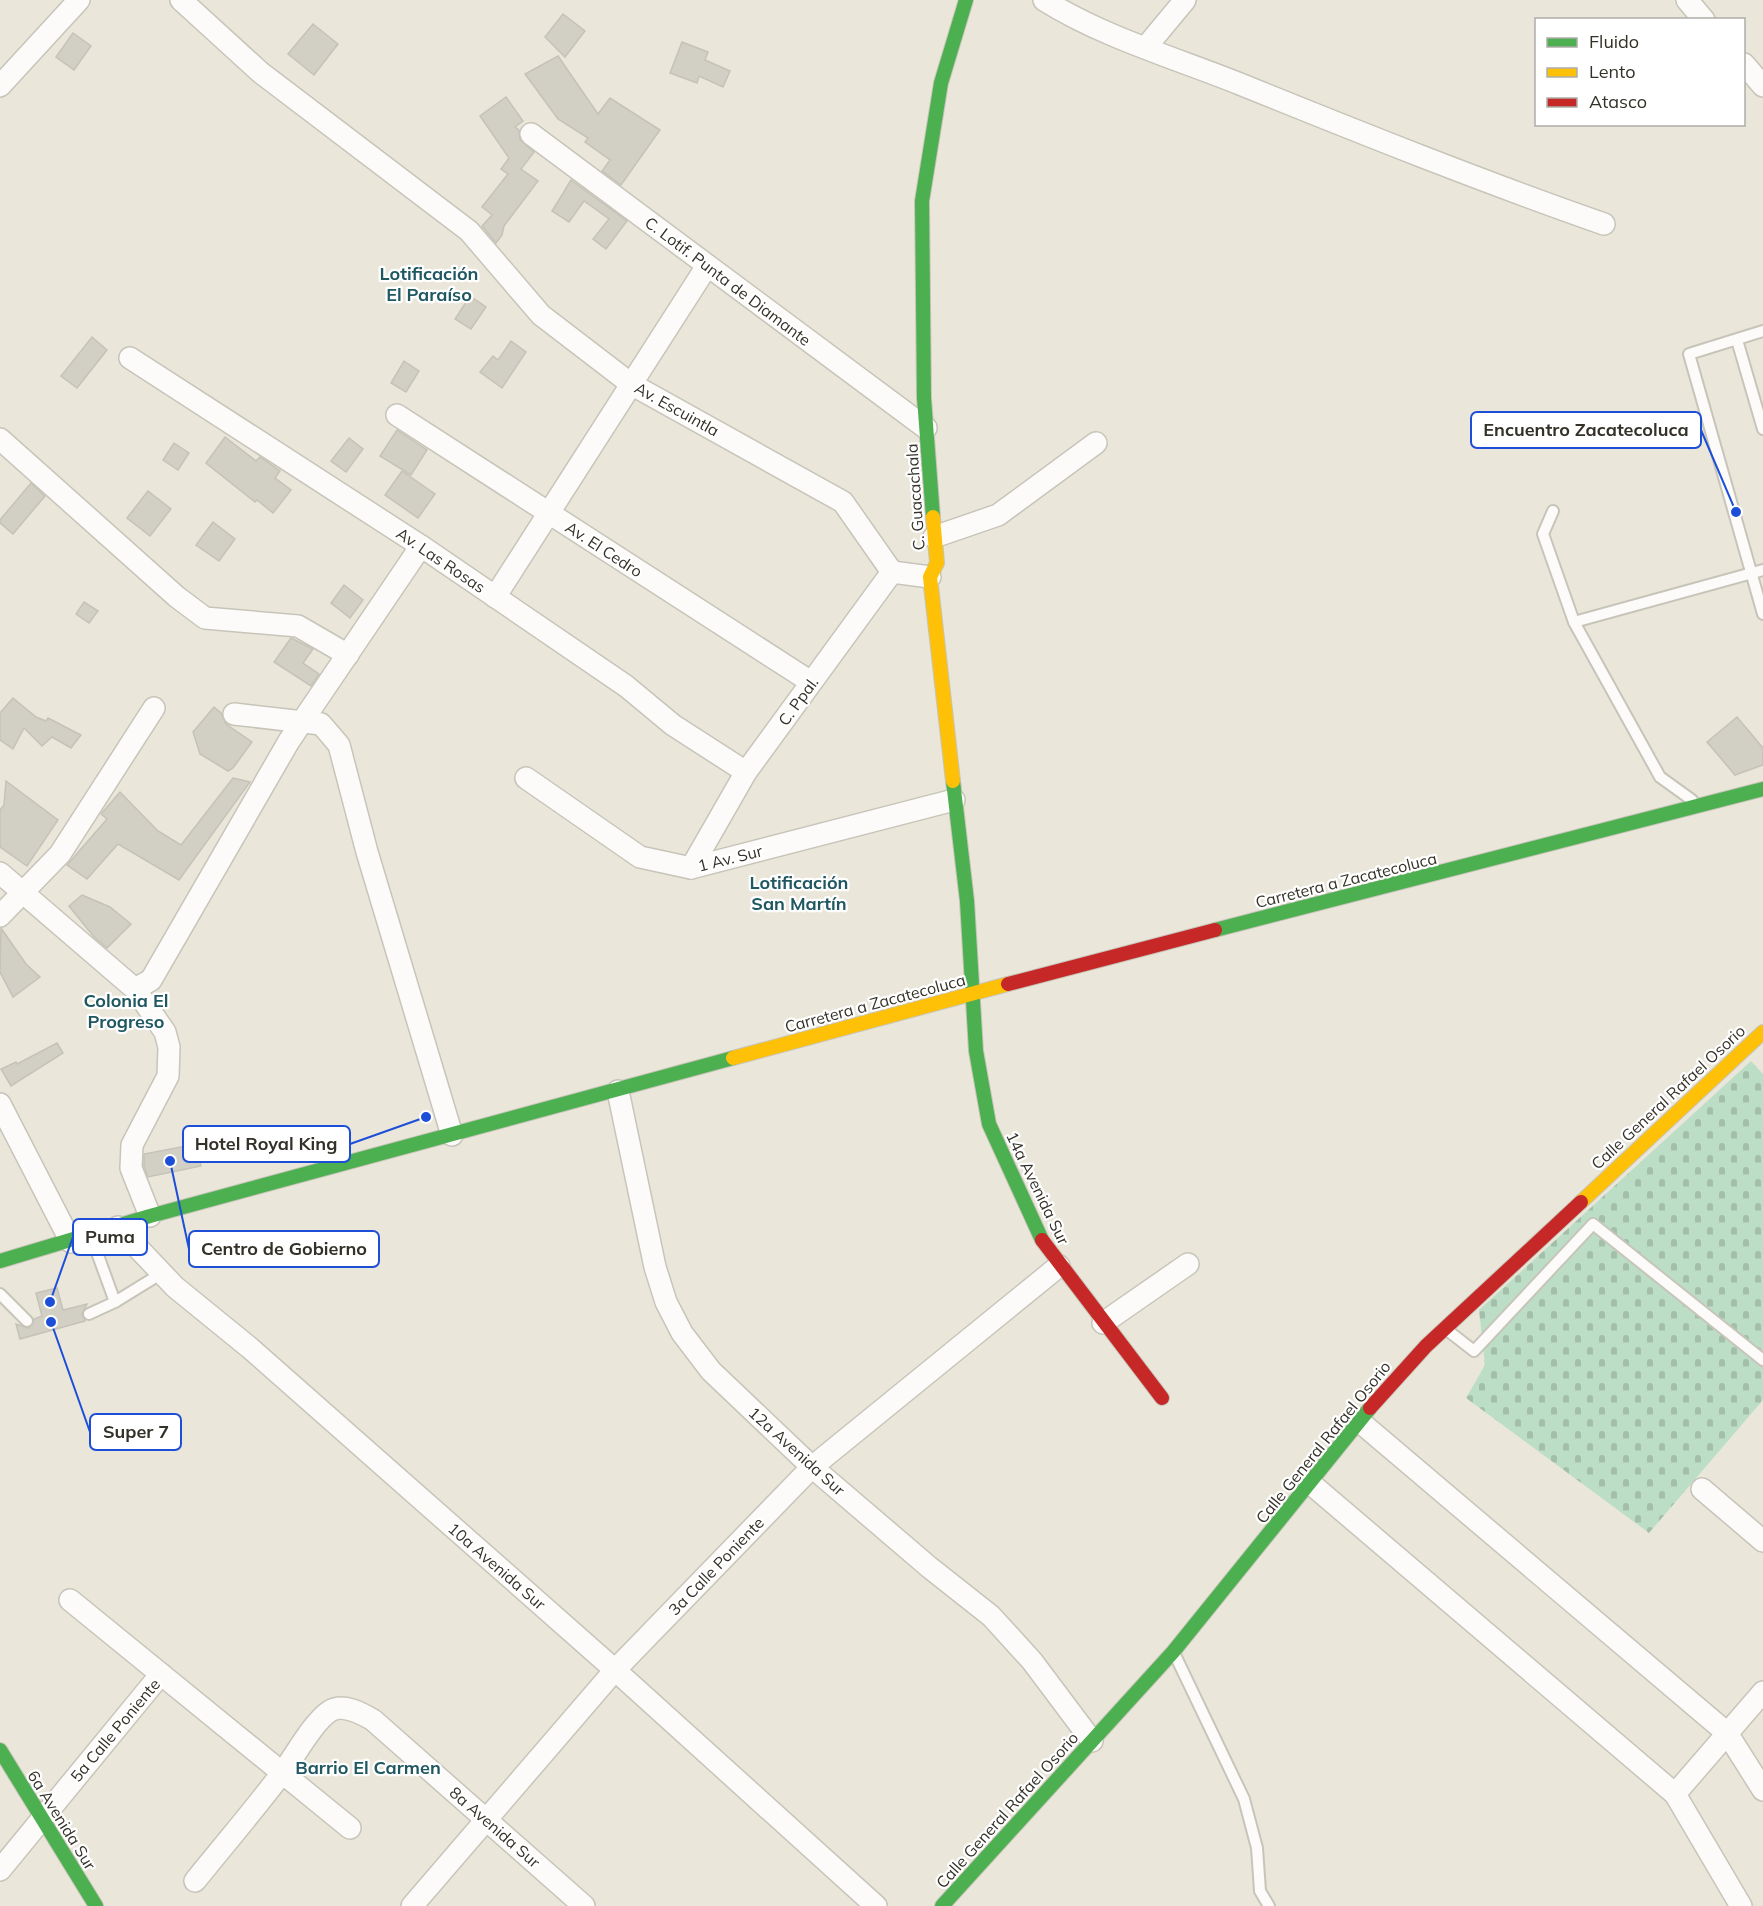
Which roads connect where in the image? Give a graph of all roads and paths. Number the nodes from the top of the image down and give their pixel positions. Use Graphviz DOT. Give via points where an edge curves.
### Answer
graph roads {
  1 [pos="79,0"];
  2 [pos="181,0"];
  3 [pos="966,0"];
  4 [pos="1044,0"];
  5 [pos="1185,0"];
  6 [pos="1687,0"];
  7 [pos="1702,18"];
  8 [pos="1146,47"];
  9 [pos="1745,66"];
  10 [pos="0,86"];
  11 [pos="1763,86"];
  12 [pos="531,134"];
  13 [pos="1604,224"];
  14 [pos="707,266"];
  15 [pos="1763,331"];
  16 [pos="1737,340"];
  17 [pos="130,358"];
  18 [pos="632,384"];
  19 [pos="397,415"];
  20 [pos="926,428"];
  21 [pos="1763,429"];
  22 [pos="0,439"];
  23 [pos="1096,443"];
  24 [pos="1553,511"];
  25 [pos="549,513"];
  26 [pos="934,537"];
  27 [pos="421,546"];
  28 [pos="1763,570"];
  29 [pos="892,572"];
  30 [pos="1752,573"];
  31 [pos="930,578"];
  32 [pos="495,597"];
  33 [pos="1763,614"];
  34 [pos="1574,622"];
  35 [pos="348,655"];
  36 [pos="811,682"];
  37 [pos="154,708"];
  38 [pos="234,714"];
  39 [pos="302,722"];
  40 [pos="746,772"];
  41 [pos="526,778"];
  42 [pos="1763,789"];
  43 [pos="954,800"];
  44 [pos="1700,806"];
  45 [pos="691,868"];
  46 [pos="0,873"];
  47 [pos="24,892"];
  48 [pos="0,916"];
  49 [pos="135,989"];
  50 [pos="972,993"];
  51 [pos="1760,1041"];
  52 [pos="618,1091"];
  53 [pos="0,1104"];
  54 [pos="452,1135"];
  55 [pos="150,1216"];
  56 [pos="118,1227"];
  57 [pos="81,1239"];
  58 [pos="0,1261"];
  59 [pos="1188,1264"];
  60 [pos="1059,1266"];
  61 [pos="162,1273"];
  62 [pos="0,1294"];
  63 [pos="115,1302"];
  64 [pos="89,1314"];
  65 [pos="27,1321"];
  66 [pos="1103,1323"];
  67 [pos="1444,1328"];
  68 [pos="1763,1360"];
  69 [pos="1162,1398"];
  70 [pos="1359,1420"];
  71 [pos="812,1467"];
  72 [pos="1310,1483"];
  73 [pos="1702,1489"];
  74 [pos="1763,1541"];
  75 [pos="70,1600"];
  76 [pos="1173,1652"];
  77 [pos="615,1670"];
  78 [pos="161,1674"];
  79 [pos="1763,1692"];
  80 [pos="1727,1733"];
  81 [pos="1092,1741"];
  82 [pos="0,1750"];
  83 [pos="282,1773"];
  84 [pos="1763,1790"];
  85 [pos="1675,1794"];
  86 [pos="487,1819"];
  87 [pos="41,1820"];
  88 [pos="350,1828"];
  89 [pos="0,1870"];
  90 [pos="195,1881"];
  91 [pos="96,1906"];
  92 [pos="411,1906"];
  93 [pos="584,1906"];
  94 [pos="876,1906"];
  95 [pos="942,1906"];
  96 [pos="1269,1906"];
  97 [pos="1741,1906"];
  1 -- 10 [label="street"];
  2 -- 18 [label="street, Av. Escuintla" via="260,72 469,231 541,315"];
  3 -- 20 [label="main road, C. Guacachala" via="941,83 922,201"];
  4 -- 8 [label="street" via="1070,16"];
  5 -- 8 [label="street"];
  6 -- 7 [label="street"];
  8 -- 13 [label="street" via="1481,181"];
  9 -- 11 [label="street"];
  12 -- 14 [label="street, C. Lotif. Punta de Diamante"];
  14 -- 18 [label="street"];
  14 -- 20 [label="street, C. Lotif. Punta de Diamante"];
  15 -- 16 [label="lane"];
  16 -- 21 [label="lane"];
  16 -- 30 [label="lane" via="1689,354"];
  17 -- 27 [label="street, Av. Las Rosas"];
  18 -- 25 [label="street"];
  18 -- 29 [label="street, Av. Escuintla" via="843,502"];
  19 -- 25 [label="street, Av. El Cedro"];
  20 -- 26 [label="main road, C. Guacachala"];
  22 -- 35 [label="street" via="205,618 298,626"];
  23 -- 26 [label="street" via="998,515"];
  24 -- 34 [label="lane" via="1543,534"];
  25 -- 32 [label="street"];
  25 -- 36 [label="street, Av. El Cedro"];
  26 -- 31 [label="main road, C. Guacachala" via="936,563"];
  27 -- 32 [label="street, Av. Las Rosas"];
  27 -- 35 [label="street"];
  28 -- 30 [label="lane"];
  29 -- 31 [label="street"];
  29 -- 36 [label="street, C. Ppal."];
  30 -- 33 [label="lane"];
  30 -- 34 [label="lane"];
  31 -- 43 [label="main road, C. Guacachala"];
  32 -- 40 [label="street, Av. Las Rosas"];
  34 -- 44 [label="lane" via="1660,777"];
  35 -- 39 [label="street"];
  36 -- 40 [label="street, C. Ppal."];
  37 -- 47 [label="street" via="60,854"];
  38 -- 39 [label="street"];
  39 -- 49 [label="street" via="151,980"];
  39 -- 54 [label="street" via="321,724 339,745"];
  40 -- 45 [label="street, C. Ppal."];
  41 -- 45 [label="street, 1 Av. Sur" via="640,857"];
  42 -- 44 [label="main road, Carretera a Zacatecoluca"];
  43 -- 45 [label="street, 1 Av. Sur"];
  43 -- 50 [label="main road, C. Guacachala" via="967,901"];
  44 -- 50 [label="main road, Carretera a Zacatecoluca"];
  46 -- 47 [label="street"];
  47 -- 48 [label="street"];
  47 -- 49 [label="street"];
  49 -- 55 [label="street" via="165,1032 169,1047 165,1087 132,1145 131,1168"];
  50 -- 52 [label="main road, Carretera a Zacatecoluca"];
  50 -- 60 [label="main road, 14a Avenida Sur" via="976,1051 989,1124 1045,1246"];
  51 -- 67 [label="main road, Calle General Rafael Osorio"];
  52 -- 54 [label="main road, Carretera a Zacatecoluca"];
  52 -- 71 [label="street, 12a Avenida Sur" via="666,1302 682,1333 711,1371"];
  53 -- 57 [label="street"];
  54 -- 55 [label="main road, Carretera a Zacatecoluca"];
  55 -- 56 [label="main road, Carretera a Zacatecoluca"];
  56 -- 57 [label="main road, Carretera a Zacatecoluca"];
  56 -- 61 [label="street, 10a Avenida Sur"];
  57 -- 58 [label="main road, Carretera a Zacatecoluca"];
  57 -- 63 [label="lane"];
  59 -- 66 [label="street"];
  60 -- 66 [label="main road, 14a Avenida Sur"];
  60 -- 71 [label="street, 3a Calle Poniente"];
  61 -- 63 [label="lane"];
  61 -- 77 [label="street, 10a Avenida Sur"];
  62 -- 65 [label="lane"];
  63 -- 64 [label="lane"];
  66 -- 69 [label="main road, 14a Avenida Sur"];
  67 -- 68 [label="lane" via="1474,1351 1593,1224"];
  67 -- 70 [label="main road, Calle General Rafael Osorio"];
  70 -- 72 [label="main road, Calle General Rafael Osorio"];
  70 -- 80 [label="street"];
  71 -- 77 [label="street, 3a Calle Poniente"];
  71 -- 81 [label="street, 12a Avenida Sur" via="991,1616 1032,1661"];
  72 -- 76 [label="main road, Calle General Rafael Osorio"];
  72 -- 85 [label="street"];
  73 -- 74 [label="street"];
  75 -- 78 [label="street"];
  76 -- 81 [label="main road, Calle General Rafael Osorio"];
  76 -- 96 [label="lane" via="1244,1799 1257,1848 1260,1892"];
  77 -- 86 [label="street, 3a Calle Poniente"];
  77 -- 94 [label="street, 10a Avenida Sur"];
  78 -- 83 [label="street"];
  78 -- 87 [label="street, 5a Calle Poniente"];
  79 -- 80 [label="street"];
  80 -- 84 [label="street"];
  80 -- 85 [label="street"];
  81 -- 95 [label="main road, Calle General Rafael Osorio"];
  82 -- 87 [label="main road, 6a Avenida Sur"];
  83 -- 86 [label="street, 8a Avenida Sur" via="331,1710 346,1708 373,1720"];
  83 -- 88 [label="street"];
  83 -- 90 [label="street"];
  85 -- 97 [label="street"];
  86 -- 92 [label="street, 3a Calle Poniente"];
  86 -- 93 [label="street, 8a Avenida Sur"];
  87 -- 89 [label="street, 5a Calle Poniente"];
  87 -- 91 [label="main road, 6a Avenida Sur"];
}
